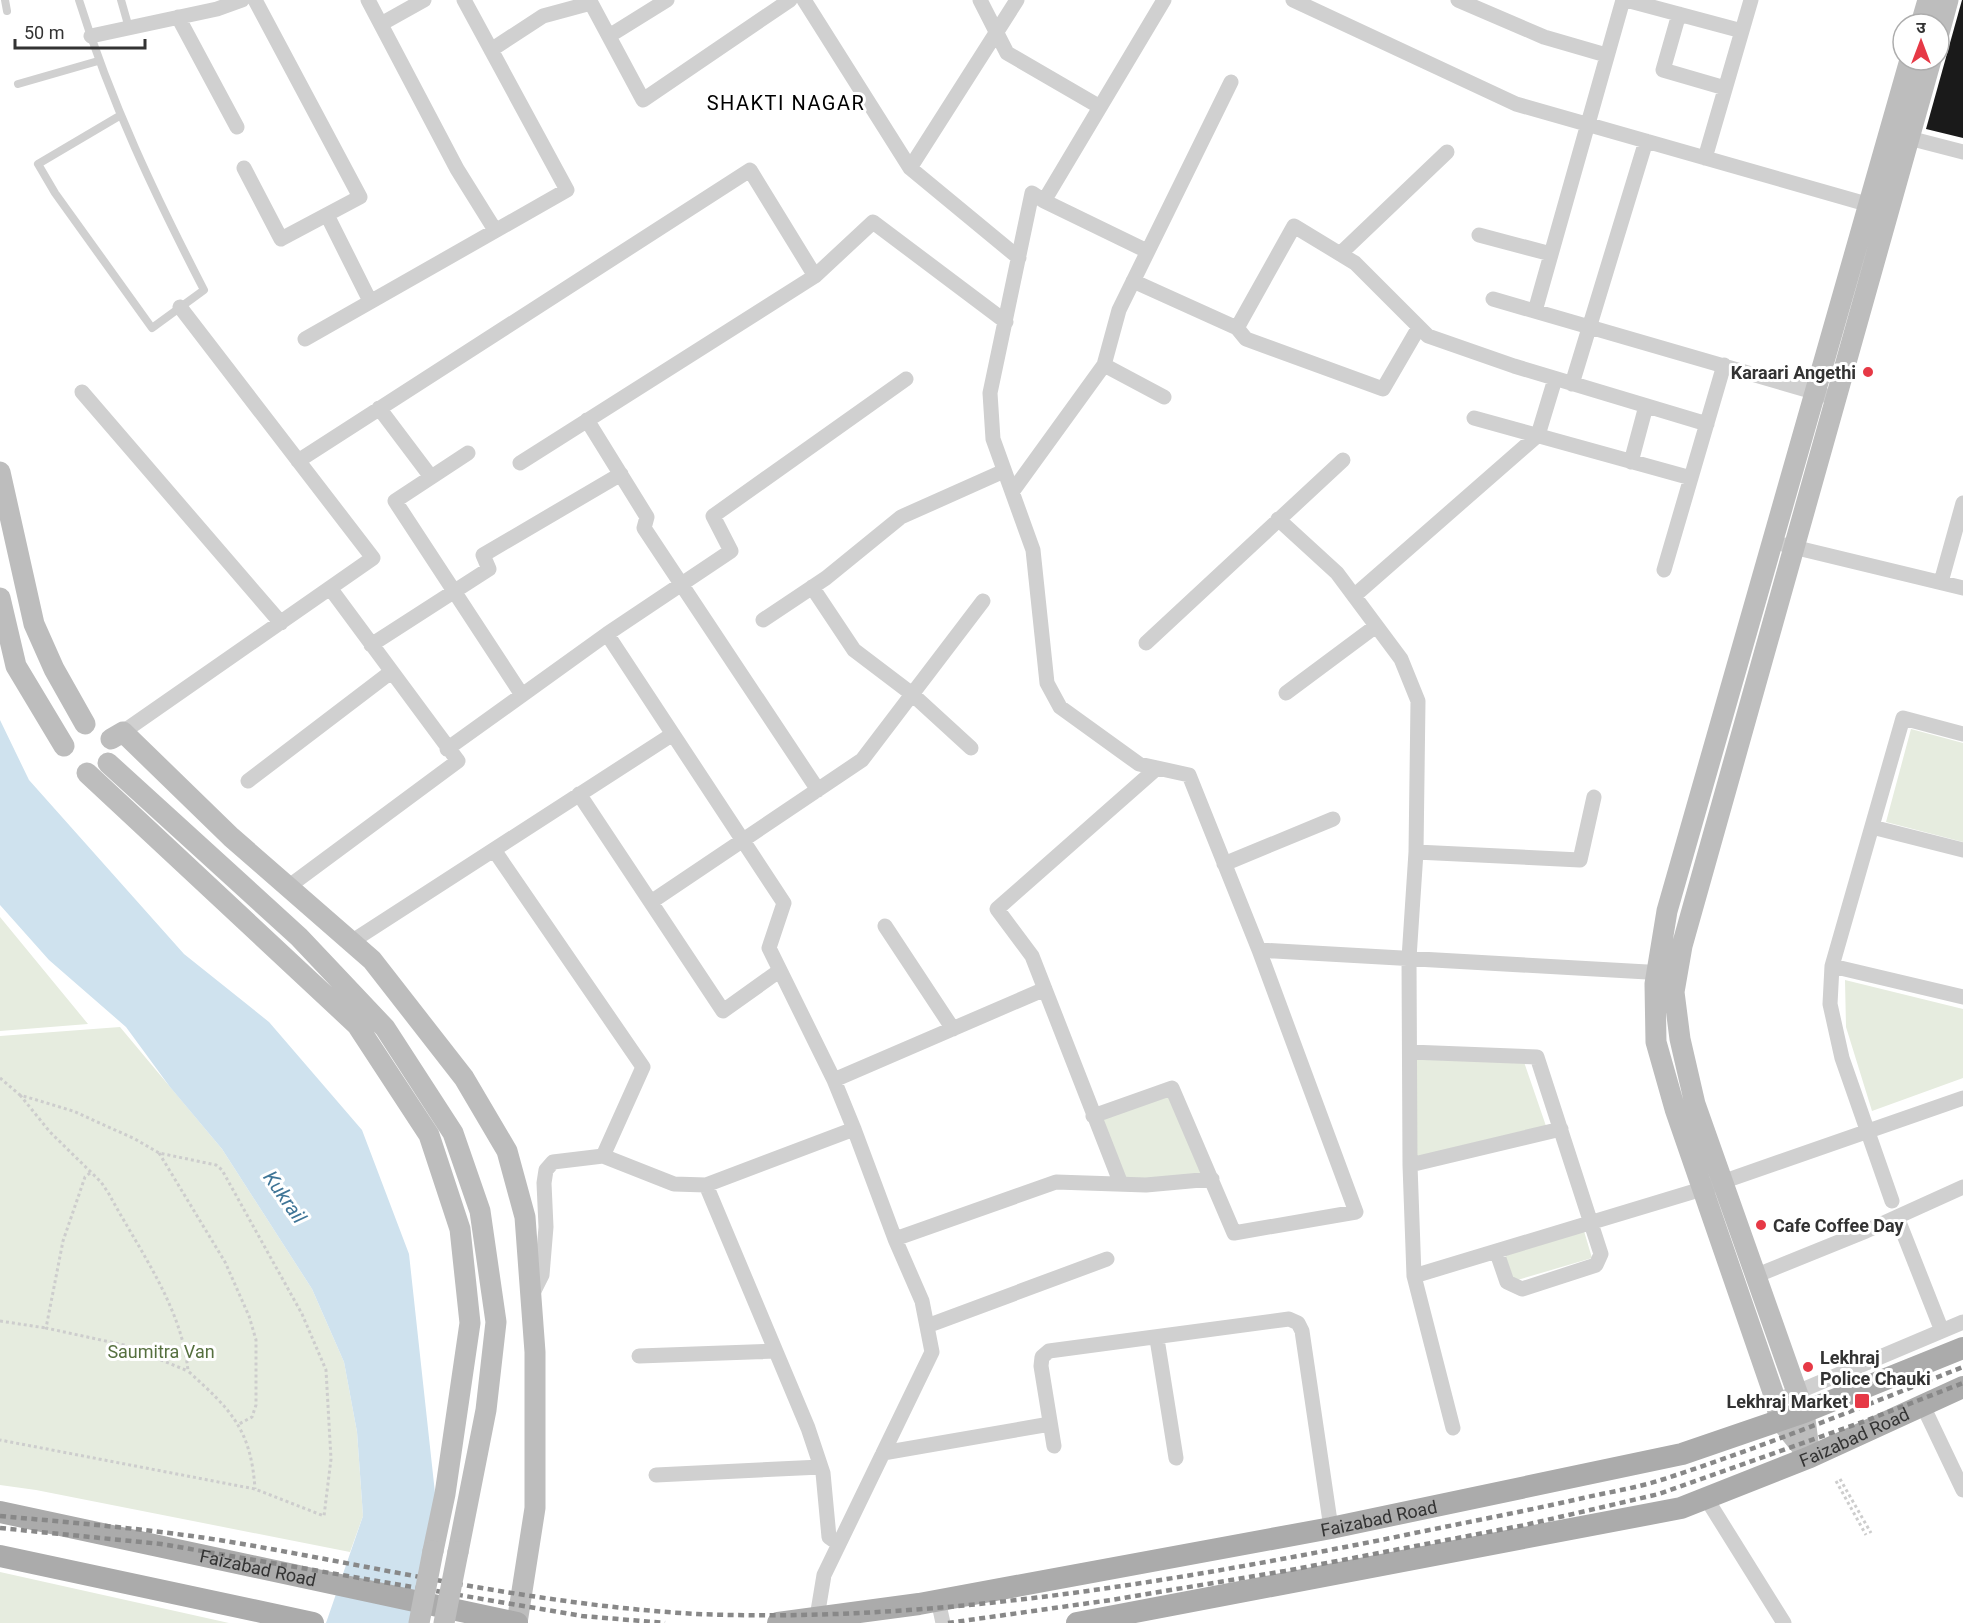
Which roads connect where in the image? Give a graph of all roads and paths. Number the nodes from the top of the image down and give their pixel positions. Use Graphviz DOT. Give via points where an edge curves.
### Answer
graph roads {
  1 [pos="5,0"];
  2 [pos="79,0"];
  3 [pos="121,0"];
  4 [pos="242,0"];
  5 [pos="255,0"];
  6 [pos="368,0"];
  7 [pos="424,0"];
  8 [pos="464,0"];
  9 [pos="667,0"];
  10 [pos="790,0"];
  11 [pos="804,0"];
  12 [pos="980,0"];
  13 [pos="1017,0"];
  14 [pos="1164,0"];
  15 [pos="1293,0"];
  16 [pos="1458,0"];
  17 [pos="1625,0"];
  18 [pos="1750,0"];
  19 [pos="219,4"];
  20 [pos="7,10"];
  21 [pos="1679,14"];
  22 [pos="178,17"];
  23 [pos="381,24"];
  24 [pos="129,28"];
  25 [pos="1742,31"];
  26 [pos="996,32"];
  27 [pos="91,36"];
  28 [pos="609,36"];
  29 [pos="491,50"];
  30 [pos="1606,55"];
  31 [pos="98,61"];
  32 [pos="1908,72"];
  33 [pos="1926,72"];
  34 [pos="1231,82"];
  35 [pos="18,84"];
  36 [pos="1725,88"];
  37 [pos="1100,107"];
  38 [pos="121,116"];
  39 [pos="1586,124"];
  40 [pos="237,127"];
  41 [pos="1899,136"];
  42 [pos="1646,141"];
  43 [pos="1447,152"];
  44 [pos="1963,152"];
  45 [pos="1705,158"];
  46 [pos="244,168"];
  47 [pos="910,168"];
  48 [pos="1044,201"];
  49 [pos="1879,208"];
  50 [pos="327,214"];
  51 [pos="495,230"];
  52 [pos="1479,235"];
  53 [pos="1147,252"];
  54 [pos="1340,254"];
  55 [pos="1551,254"];
  56 [pos="1019,258"];
  57 [pos="815,276"];
  58 [pos="1133,281"];
  59 [pos="1493,299"];
  60 [pos="370,302"];
  61 [pos="180,307"];
  62 [pos="1535,311"];
  63 [pos="1006,321"];
  64 [pos="1419,327"];
  65 [pos="1590,327"];
  66 [pos="1237,328"];
  67 [pos="305,339"];
  68 [pos="1104,365"];
  69 [pos="1724,365"];
  70 [pos="906,379"];
  71 [pos="1556,379"];
  72 [pos="1572,384"];
  73 [pos="82,392"];
  74 [pos="1815,392"];
  75 [pos="1164,397"];
  76 [pos="1836,398"];
  77 [pos="1646,406"];
  78 [pos="379,408"];
  79 [pos="1474,418"];
  80 [pos="587,420"];
  81 [pos="1707,424"];
  82 [pos="1538,435"];
  83 [pos="468,453"];
  84 [pos="1343,460"];
  85 [pos="297,461"];
  86 [pos="1631,462"];
  87 [pos="520,463"];
  88 [pos="1004,471"];
  89 [pos="0,472"];
  90 [pos="621,474"];
  91 [pos="431,477"];
  92 [pos="1691,478"];
  93 [pos="1012,492"];
  94 [pos="1963,503"];
  95 [pos="1278,519"];
  96 [pos="1772,542"];
  97 [pos="1794,547"];
  98 [pos="1664,570"];
  99 [pos="1941,582"];
  100 [pos="680,585"];
  101 [pos="812,587"];
  102 [pos="330,588"];
  103 [pos="1963,588"];
  104 [pos="454,591"];
  105 [pos="1354,596"];
  106 [pos="0,598"];
  107 [pos="983,601"];
  108 [pos="763,620"];
  109 [pos="281,623"];
  110 [pos="1376,626"];
  111 [pos="607,634"];
  112 [pos="1146,643"];
  113 [pos="371,645"];
  114 [pos="391,672"];
  115 [pos="1286,693"];
  116 [pos="912,694"];
  117 [pos="522,695"];
  118 [pos="85,724"];
  119 [pos="673,734"];
  120 [pos="1963,734"];
  121 [pos="117,735"];
  122 [pos="64,746"];
  123 [pos="971,748"];
  124 [pos="447,749"];
  125 [pos="108,763"];
  126 [pos="1157,768"];
  127 [pos="87,773"];
  128 [pos="248,781"];
  129 [pos="818,790"];
  130 [pos="579,794"];
  131 [pos="1594,797"];
  132 [pos="1333,819"];
  133 [pos="1872,827"];
  134 [pos="743,840"];
  135 [pos="494,850"];
  136 [pos="1963,850"];
  137 [pos="1416,852"];
  138 [pos="1224,864"];
  139 [pos="288,887"];
  140 [pos="651,902"];
  141 [pos="885,926"];
  142 [pos="351,942"];
  143 [pos="1259,950"];
  144 [pos="1409,958"];
  145 [pos="1832,966"];
  146 [pos="779,971"];
  147 [pos="1656,972"];
  148 [pos="1677,973"];
  149 [pos="1045,989"];
  150 [pos="1963,997"];
  151 [pos="953,1029"];
  152 [pos="1410,1052"];
  153 [pos="0,1078"];
  154 [pos="834,1080"];
  155 [pos="20,1095"];
  156 [pos="1963,1098"];
  157 [pos="1094,1116"];
  158 [pos="854,1129"];
  159 [pos="1561,1129"];
  160 [pos="1868,1131"];
  161 [pos="159,1153"];
  162 [pos="603,1156"];
  163 [pos="1410,1165"];
  164 [pos="90,1173"];
  165 [pos="1212,1179"];
  166 [pos="1722,1182"];
  167 [pos="1121,1184"];
  168 [pos="706,1185"];
  169 [pos="1963,1187"];
  170 [pos="1702,1189"];
  171 [pos="1892,1201"];
  172 [pos="1897,1217"];
  173 [pos="1593,1223"];
  174 [pos="895,1239"];
  175 [pos="1497,1253"];
  176 [pos="1107,1259"];
  177 [pos="1414,1276"];
  178 [pos="1755,1276"];
  179 [pos="531,1298"];
  180 [pos="0,1322"];
  181 [pos="1963,1322"];
  182 [pos="927,1326"];
  183 [pos="46,1328"];
  184 [pos="1942,1331"];
  185 [pos="1157,1339"];
  186 [pos="1963,1348"];
  187 [pos="776,1351"];
  188 [pos="639,1356"];
  189 [pos="188,1371"];
  190 [pos="1963,1387"];
  191 [pos="1800,1402"];
  192 [pos="1923,1406"];
  193 [pos="1777,1410"];
  194 [pos="239,1424"];
  195 [pos="1050,1424"];
  196 [pos="1453,1428"];
  197 [pos="0,1440"];
  198 [pos="1054,1446"];
  199 [pos="883,1453"];
  200 [pos="1176,1458"];
  201 [pos="1810,1458"];
  202 [pos="821,1467"];
  203 [pos="656,1475"];
  204 [pos="255,1489"];
  205 [pos="1963,1490"];
  206 [pos="1706,1498"];
  207 [pos="0,1512"];
  208 [pos="1331,1528"];
  209 [pos="1871,1533"];
  210 [pos="1866,1535"];
  211 [pos="839,1544"];
  212 [pos="0,1556"];
  213 [pos="938,1600"];
  214 [pos="818,1617"];
  215 [pos="313,1623"];
  216 [pos="418,1623"];
  217 [pos="444,1623"];
  218 [pos="517,1623"];
  219 [pos="778,1623"];
  220 [pos="943,1623"];
  221 [pos="1077,1623"];
  222 [pos="1784,1623"];
  1 -- 20 [label="lane"];
  2 -- 27 [label="lane"];
  3 -- 24 [label="lane"];
  4 -- 19 [label="street"];
  5 -- 50 [label="street" via="360,196"];
  6 -- 23 [label="street"];
  7 -- 23 [label="street"];
  8 -- 29 [label="street"];
  9 -- 28 [label="street"];
  10 -- 28 [label="street" via="643,100"];
  11 -- 47 [label="street"];
  12 -- 26 [label="street"];
  13 -- 26 [label="street"];
  14 -- 37 [label="street"];
  15 -- 39 [label="street" via="1516,104"];
  16 -- 30 [label="street" via="1544,37"];
  17 -- 21 [label="street"];
  17 -- 30 [label="street"];
  18 -- 25 [label="street"];
  19 -- 22 [label="street"];
  21 -- 25 [label="street"];
  21 -- 36 [label="street" via="1663,70"];
  22 -- 24 [label="street"];
  22 -- 40 [label="street"];
  23 -- 51 [label="street" via="457,169"];
  24 -- 27 [label="street"];
  25 -- 36 [label="street"];
  26 -- 37 [label="street" via="1007,53"];
  26 -- 47 [label="street"];
  27 -- 31 [label="lane"];
  28 -- 29 [label="street" via="591,3 543,16"];
  29 -- 51 [label="street" via="567,190"];
  30 -- 39 [label="street"];
  31 -- 35 [label="lane"];
  31 -- 38 [label="lane"];
  32 -- 41 [label="street"];
  33 -- 41 [label="street"];
  34 -- 53 [label="street"];
  36 -- 45 [label="street"];
  37 -- 48 [label="street"];
  38 -- 61 [label="lane" via="154,194 204,290"];
  38 -- 61 [label="lane" via="38,164 152,328"];
  39 -- 42 [label="street"];
  39 -- 55 [label="street"];
  41 -- 44 [label="street"];
  41 -- 49 [label="street"];
  42 -- 45 [label="street"];
  42 -- 65 [label="street"];
  43 -- 54 [label="street"];
  45 -- 49 [label="street"];
  46 -- 50 [label="street" via="281,239"];
  47 -- 56 [label="street"];
  48 -- 53 [label="street"];
  48 -- 56 [label="street" via="1032,193"];
  49 -- 74 [label="street"];
  49 -- 76 [label="street"];
  50 -- 60 [label="street"];
  51 -- 60 [label="street"];
  52 -- 55 [label="street"];
  53 -- 58 [label="street"];
  54 -- 64 [label="street" via="1355,263"];
  54 -- 66 [label="street" via="1294,226"];
  55 -- 62 [label="street"];
  56 -- 63 [label="street"];
  57 -- 63 [label="street" via="873,222"];
  57 -- 78 [label="street" via="750,170"];
  57 -- 80 [label="street"];
  58 -- 66 [label="street"];
  58 -- 68 [label="street" via="1119,310"];
  59 -- 62 [label="street"];
  60 -- 67 [label="street"];
  61 -- 85 [label="street"];
  62 -- 65 [label="street"];
  63 -- 88 [label="street" via="990,393 993,439"];
  64 -- 66 [label="street" via="1383,389 1246,339"];
  64 -- 71 [label="street" via="1428,336"];
  65 -- 69 [label="street"];
  65 -- 72 [label="street"];
  68 -- 75 [label="street"];
  68 -- 93 [label="street"];
  69 -- 74 [label="street"];
  69 -- 81 [label="street"];
  70 -- 100 [label="street" via="713,516 731,551"];
  71 -- 72 [label="street"];
  71 -- 82 [label="street"];
  72 -- 77 [label="street"];
  73 -- 109 [label="street"];
  74 -- 76 [label="street"];
  74 -- 96 [label="street"];
  76 -- 97 [label="street"];
  77 -- 81 [label="street"];
  77 -- 86 [label="street"];
  78 -- 85 [label="street"];
  78 -- 91 [label="street"];
  79 -- 82 [label="street"];
  80 -- 87 [label="street"];
  80 -- 90 [label="street"];
  81 -- 92 [label="street"];
  82 -- 86 [label="street"];
  82 -- 105 [label="street"];
  83 -- 91 [label="street"];
  84 -- 95 [label="street"];
  85 -- 102 [label="street" via="373,558"];
  86 -- 92 [label="street"];
  88 -- 93 [label="street"];
  88 -- 101 [label="street" via="901,516"];
  89 -- 118 [label="street" via="34,624"];
  90 -- 100 [label="street" via="647,516 644,528"];
  90 -- 104 [label="street" via="483,555 489,569"];
  91 -- 104 [label="street" via="395,501"];
  92 -- 98 [label="street"];
  93 -- 126 [label="street" via="1033,550 1047,683 1060,707 1139,764"];
  94 -- 99 [label="street"];
  95 -- 105 [label="street" via="1337,573"];
  95 -- 112 [label="street"];
  96 -- 97 [label="street"];
  96 -- 147 [label="street" via="1667,911"];
  97 -- 99 [label="street"];
  97 -- 148 [label="street"];
  99 -- 103 [label="street"];
  100 -- 111 [label="street"];
  100 -- 129 [label="street"];
  101 -- 108 [label="street"];
  101 -- 116 [label="street" via="854,650"];
  102 -- 109 [label="street"];
  102 -- 113 [label="street"];
  104 -- 113 [label="street"];
  104 -- 117 [label="street"];
  105 -- 110 [label="street"];
  106 -- 122 [label="street" via="16,666"];
  107 -- 116 [label="street"];
  109 -- 121 [label="street"];
  110 -- 115 [label="street"];
  110 -- 137 [label="street" via="1401,659 1418,701"];
  111 -- 117 [label="street"];
  111 -- 119 [label="street"];
  113 -- 114 [label="street"];
  114 -- 124 [label="street"];
  114 -- 128 [label="street"];
  116 -- 123 [label="street"];
  116 -- 129 [label="street" via="862,760"];
  117 -- 124 [label="street"];
  118 -- 121 [label="street"];
  118 -- 122 [label="street" via="70,732"];
  119 -- 130 [label="street"];
  119 -- 134 [label="street"];
  120 -- 133 [label="street" via="1903,718"];
  121 -- 125 [label="street"];
  121 -- 139 [label="street"];
  122 -- 127 [label="street" via="64,754 73,767"];
  124 -- 139 [label="street" via="458,761"];
  125 -- 127 [label="street"];
  125 -- 217 [label="street, bridge" via="298,937 385,1028 453,1133 480,1211 496,1322 486,1410"];
  126 -- 138 [label="street" via="1189,776"];
  126 -- 149 [label="street" via="997,909 1032,956"];
  127 -- 216 [label="street, bridge" via="357,1025 429,1135 460,1229 470,1323 445,1494"];
  129 -- 134 [label="street"];
  130 -- 135 [label="street"];
  130 -- 140 [label="street"];
  131 -- 137 [label="street" via="1580,860"];
  132 -- 138 [label="street"];
  133 -- 136 [label="street"];
  133 -- 145 [label="street"];
  134 -- 140 [label="street"];
  134 -- 146 [label="street" via="784,903 769,948"];
  135 -- 142 [label="street"];
  135 -- 162 [label="street" via="643,1067"];
  137 -- 144 [label="street"];
  138 -- 143 [label="street"];
  139 -- 142 [label="street"];
  140 -- 146 [label="street" via="723,1011"];
  141 -- 151 [label="street"];
  142 -- 179 [label="street" via="372,960 464,1078 507,1151 525,1217"];
  143 -- 144 [label="street"];
  143 -- 165 [label="street" via="1356,1212 1234,1233"];
  144 -- 147 [label="street"];
  144 -- 152 [label="street"];
  145 -- 150 [label="street"];
  145 -- 160 [label="street" via="1830,1004 1842,1058"];
  146 -- 154 [label="street"];
  147 -- 148 [label="street"];
  147 -- 170 [label="street" via="1656,1042"];
  148 -- 166 [label="street" via="1674,992 1680,1039 1695,1104"];
  149 -- 151 [label="street"];
  149 -- 157 [label="street"];
  151 -- 154 [label="street"];
  152 -- 159 [label="street" via="1537,1057"];
  152 -- 163 [label="street"];
  153 -- 155 [label="path"];
  154 -- 158 [label="street"];
  155 -- 161 [label="path" via="73,1110"];
  155 -- 164 [label="path"];
  156 -- 160 [label="street"];
  157 -- 165 [label="street" via="1172,1088"];
  157 -- 167 [label="street"];
  158 -- 168 [label="street"];
  158 -- 174 [label="street"];
  159 -- 163 [label="street"];
  159 -- 173 [label="street"];
  160 -- 166 [label="street"];
  160 -- 171 [label="street"];
  161 -- 194 [label="path" via="225,1262 249,1316 256,1340 256,1405 252,1416"];
  161 -- 204 [label="path" via="216,1165 222,1170 302,1314 326,1370 331,1459 324,1516"];
  162 -- 168 [label="street" via="674,1184"];
  162 -- 179 [label="street" via="553,1162 546,1170 542,1275"];
  163 -- 177 [label="street"];
  164 -- 183 [label="path" via="85,1177 63,1241"];
  164 -- 189 [label="path" via="109,1194 163,1292 186,1350"];
  165 -- 167 [label="street"];
  166 -- 170 [label="street"];
  166 -- 178 [label="street"];
  167 -- 174 [label="street" via="1056,1182"];
  168 -- 187 [label="street"];
  169 -- 172 [label="street"];
  170 -- 173 [label="street"];
  170 -- 193 [label="street"];
  172 -- 178 [label="street"];
  172 -- 184 [label="street"];
  173 -- 175 [label="street"];
  173 -- 175 [label="street" via="1601,1254 1596,1265 1522,1289 1507,1282"];
  174 -- 182 [label="street" via="922,1301"];
  175 -- 177 [label="street"];
  176 -- 182 [label="street"];
  177 -- 196 [label="street"];
  178 -- 191 [label="street"];
  179 -- 218 [label="street" via="535,1508"];
  180 -- 183 [label="path"];
  181 -- 184 [label="street"];
  182 -- 199 [label="street" via="932,1352"];
  183 -- 189 [label="path" via="124,1345"];
  184 -- 191 [label="street"];
  185 -- 195 [label="street" via="1049,1351 1042,1357 1041,1366"];
  185 -- 200 [label="street"];
  185 -- 208 [label="street" via="1289,1319 1298,1323"];
  186 -- 191 [label="main road, Faizabad Road"];
  187 -- 188 [label="street"];
  187 -- 202 [label="street"];
  189 -- 194 [label="path"];
  190 -- 192 [label="main road, Faizabad Road"];
  191 -- 193 [label="main road, Faizabad Road"];
  191 -- 201 [label="street"];
  192 -- 201 [label="main road, Faizabad Road"];
  192 -- 205 [label="street"];
  193 -- 201 [label="street"];
  193 -- 208 [label="main road, Faizabad Road" via="1682,1454"];
  194 -- 204 [label="path" via="250,1449"];
  195 -- 198 [label="street"];
  195 -- 199 [label="street"];
  197 -- 204 [label="path"];
  199 -- 211 [label="street"];
  201 -- 206 [label="main road, Faizabad Road"];
  202 -- 203 [label="street"];
  202 -- 211 [label="street" via="829,1537"];
  206 -- 221 [label="main road, Faizabad Road" via="1681,1508"];
  206 -- 222 [label="street"];
  207 -- 218 [label="main road, Faizabad Road, bridge"];
  208 -- 213 [label="main road, Faizabad Road"];
  209 -- 210 [label="path" via="1838,1480"];
  211 -- 214 [label="street" via="825,1575"];
  212 -- 215 [label="main road"];
  213 -- 214 [label="main road, Faizabad Road"];
  213 -- 220 [label="street"];
  214 -- 219 [label="main road, Faizabad Road"];
}
